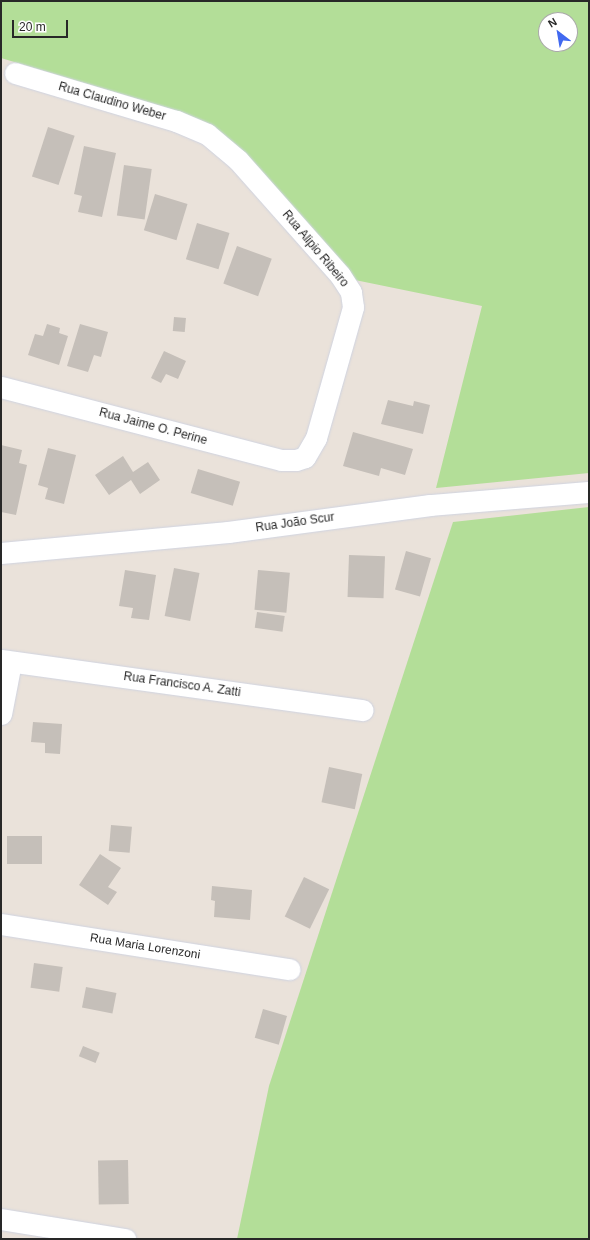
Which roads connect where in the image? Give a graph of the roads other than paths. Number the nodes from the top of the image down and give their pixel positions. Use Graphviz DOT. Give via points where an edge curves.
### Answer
graph roads {
  1 [pos="15,73"];
  2 [pos="207,134"];
  3 [pos="1,387"];
  4 [pos="306,457"];
  5 [pos="589,492"];
  6 [pos="1,553"];
  7 [pos="6,661"];
  8 [pos="363,710"];
  9 [pos="1,714"];
  10 [pos="1,924"];
  11 [pos="290,969"];
  12 [pos="1,1219"];
  13 [pos="79,1235"];
  14 [pos="125,1239"];
  1 -- 2 [label="street, Rua Claudino Weber" via="176,121"];
  2 -- 4 [label="street, Rua Alipio Ribeiro" via="238,160 340,275 351,292 353,307 316,438"];
  3 -- 4 [label="street, Rua Jaime O. Perine" via="282,460"];
  5 -- 6 [label="street, Rua João Scur" via="430,505 228,532"];
  7 -- 8 [label="street, Rua Francisco A. Zatti"];
  7 -- 9 [label="street"];
  10 -- 11 [label="street, Rua Maria Lorenzoni"];
  12 -- 13 [label="street"];
  13 -- 14 [label="street"];
}
